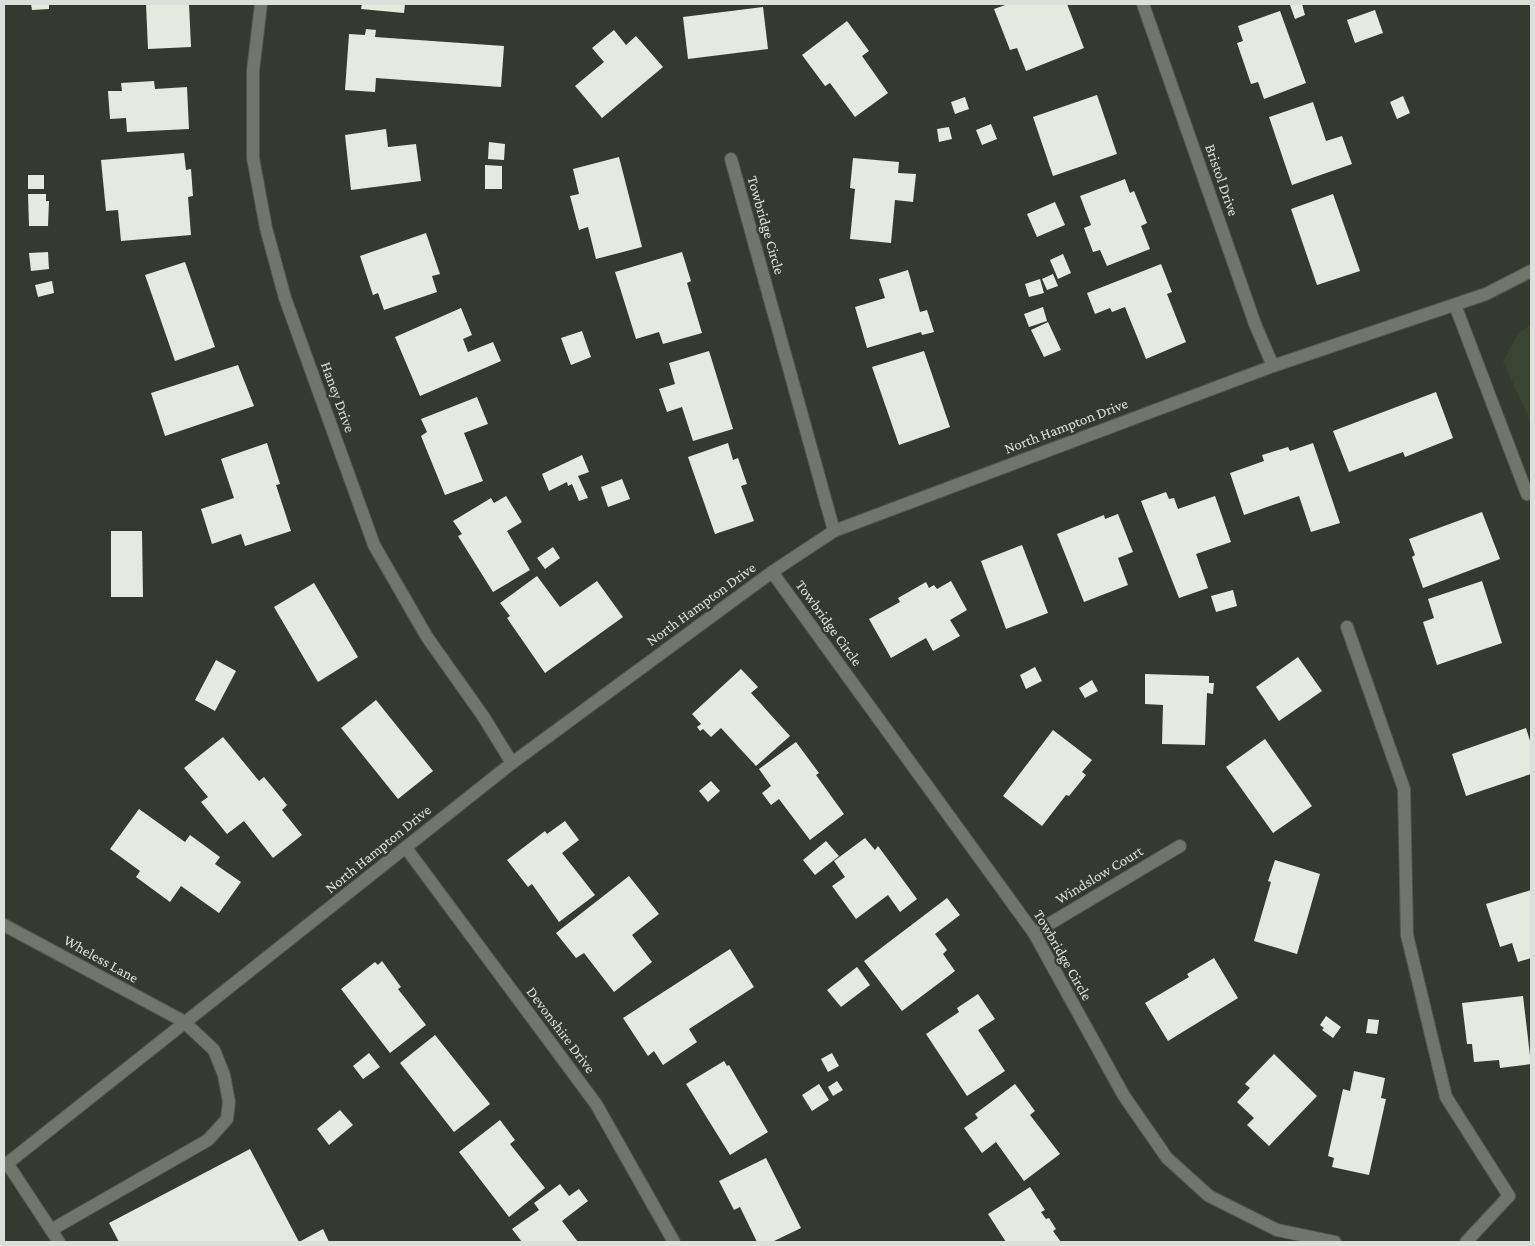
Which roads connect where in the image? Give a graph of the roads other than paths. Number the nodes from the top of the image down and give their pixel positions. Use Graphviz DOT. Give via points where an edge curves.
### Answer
graph roads {
  1 [pos="261,4"];
  2 [pos="1143,4"];
  3 [pos="731,159"];
  4 [pos="1531,271"];
  5 [pos="1455,304"];
  6 [pos="1273,366"];
  7 [pos="1528,494"];
  8 [pos="834,531"];
  9 [pos="772,572"];
  10 [pos="1347,627"];
  11 [pos="512,762"];
  12 [pos="1180,846"];
  13 [pos="406,848"];
  14 [pos="4,925"];
  15 [pos="1034,933"];
  16 [pos="183,1021"];
  17 [pos="5,1164"];
  18 [pos="51,1230"];
  19 [pos="59,1242"];
  20 [pos="674,1242"];
  21 [pos="1335,1242"];
  22 [pos="1466,1242"];
  1 -- 11 [label="street, Haney Drive" via="253,71 253,158 266,228 286,298 374,545 427,636"];
  2 -- 6 [label="street, Bristol Drive" via="1251,314"];
  3 -- 8 [label="street, Towbridge Circle"];
  4 -- 5 [label="street, North Hampton Drive" via="1486,294"];
  5 -- 6 [label="street, North Hampton Drive"];
  5 -- 7 [label="street"];
  6 -- 8 [label="street, North Hampton Drive"];
  8 -- 9 [label="street, North Hampton Drive"];
  9 -- 11 [label="street, North Hampton Drive"];
  9 -- 15 [label="street, Towbridge Circle"];
  10 -- 22 [label="street" via="1404,789 1407,935 1446,1097 1509,1196"];
  11 -- 13 [label="street, North Hampton Drive"];
  12 -- 15 [label="street, Windslow Court"];
  13 -- 16 [label="street, North Hampton Drive"];
  13 -- 20 [label="street, Devonshire Drive" via="596,1104"];
  14 -- 16 [label="street, Wheless Lane"];
  15 -- 21 [label="street, Towbridge Circle" via="1124,1096 1167,1158 1209,1196 1277,1230"];
  16 -- 17 [label="street, North Hampton Drive"];
  16 -- 18 [label="street, Wheless Lane" via="214,1050 224,1075 229,1102 227,1119 208,1140"];
  17 -- 18 [label="street"];
  18 -- 19 [label="street"];
}
